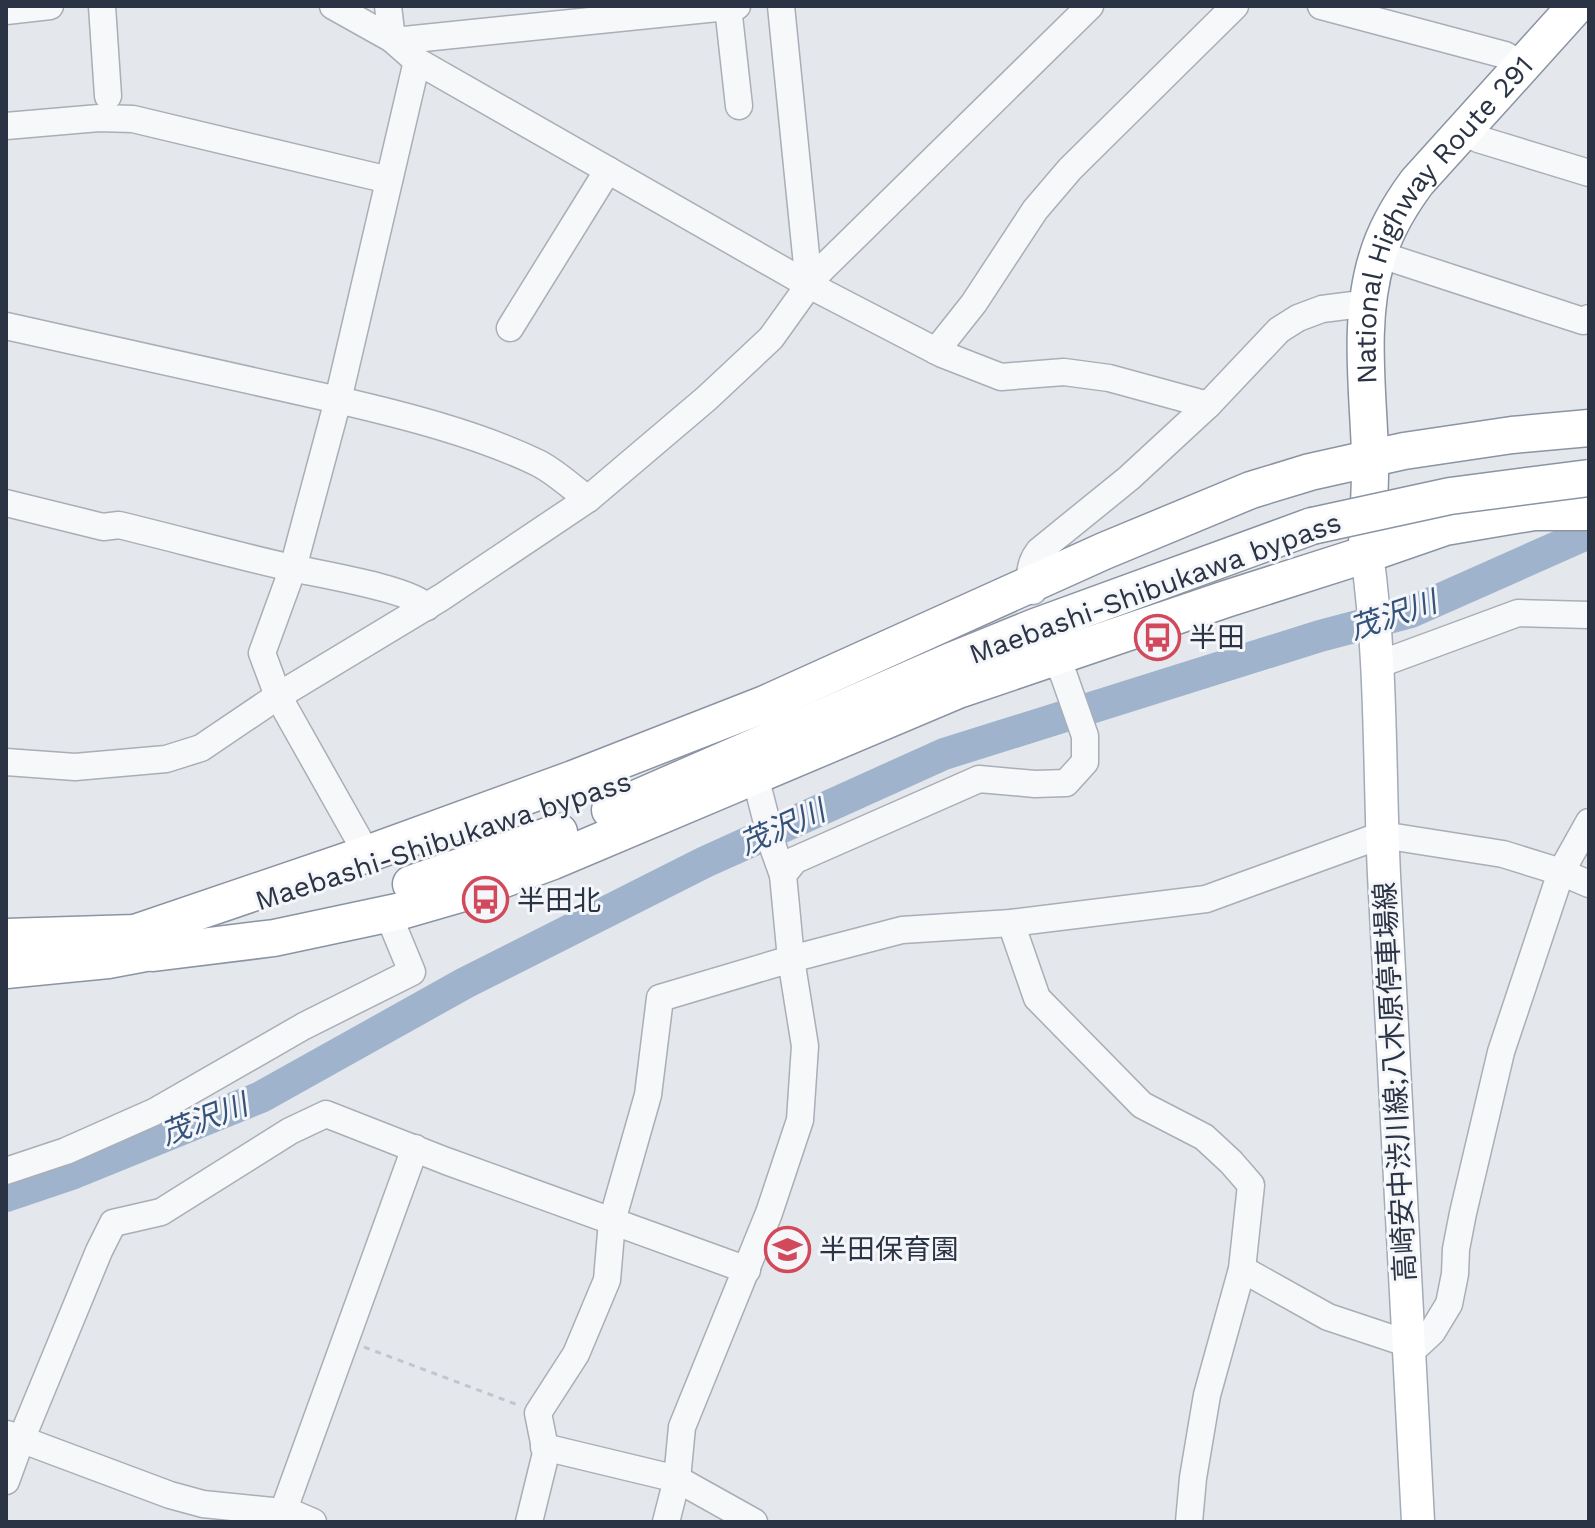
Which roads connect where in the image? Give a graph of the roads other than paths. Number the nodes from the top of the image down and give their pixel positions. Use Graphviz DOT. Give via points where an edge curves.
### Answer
graph roads {
  1 [pos="50,6"];
  2 [pos="102,6"];
  3 [pos="333,6"];
  4 [pos="388,6"];
  5 [pos="737,6"];
  6 [pos="781,6"];
  7 [pos="1090,6"];
  8 [pos="1235,6"];
  9 [pos="1321,6"];
  10 [pos="1576,6"];
  11 [pos="728,7"];
  12 [pos="6,11"];
  13 [pos="392,39"];
  14 [pos="417,61"];
  15 [pos="1523,65"];
  16 [pos="108,96"];
  17 [pos="739,106"];
  18 [pos="6,126"];
  19 [pos="1466,127"];
  20 [pos="608,170"];
  21 [pos="1589,173"];
  22 [pos="389,180"];
  23 [pos="1378,254"];
  24 [pos="809,285"];
  25 [pos="1369,303"];
  26 [pos="1589,318"];
  27 [pos="6,326"];
  28 [pos="510,328"];
  29 [pos="936,351"];
  30 [pos="338,400"];
  31 [pos="1208,405"];
  32 [pos="1589,428"];
  33 [pos="1370,457"];
  34 [pos="1589,478"];
  35 [pos="588,499"];
  36 [pos="6,503"];
  37 [pos="1589,512"];
  38 [pos="1367,554"];
  39 [pos="293,568"];
  40 [pos="1032,588"];
  41 [pos="427,607"];
  42 [pos="1589,615"];
  43 [pos="1377,654"];
  44 [pos="1056,658"];
  45 [pos="278,696"];
  46 [pos="6,762"];
  47 [pos="755,776"];
  48 [pos="1589,822"];
  49 [pos="1382,835"];
  50 [pos="367,854"];
  51 [pos="1561,872"];
  52 [pos="783,875"];
  53 [pos="1589,884"];
  54 [pos="388,914"];
  55 [pos="1011,923"];
  56 [pos="6,937"];
  57 [pos="144,943"];
  58 [pos="791,959"];
  59 [pos="108,960"];
  60 [pos="6,970"];
  61 [pos="6,985"];
  62 [pos="415,1148"];
  63 [pos="6,1171"];
  64 [pos="612,1221"];
  65 [pos="1242,1269"];
  66 [pos="747,1270"];
  67 [pos="1409,1344"];
  68 [pos="14,1437"];
  69 [pos="544,1447"];
  70 [pos="677,1479"];
  71 [pos="6,1481"];
  72 [pos="283,1512"];
  73 [pos="313,1522"];
  74 [pos="529,1522"];
  75 [pos="666,1522"];
  76 [pos="754,1522"];
  77 [pos="1189,1522"];
  78 [pos="1418,1522"];
  1 -- 12 [label="street"];
  2 -- 16 [label="street"];
  3 -- 13 [label="street"];
  4 -- 13 [label="street"];
  5 -- 11 [label="street"];
  6 -- 24 [label="street"];
  7 -- 24 [label="street"];
  8 -- 29 [label="street" via="1052,189"];
  9 -- 15 [label="street" via="1505,55"];
  10 -- 15 [label="highway, National Highway Route 291"];
  11 -- 13 [label="street"];
  11 -- 17 [label="street"];
  13 -- 14 [label="street"];
  14 -- 20 [label="street"];
  14 -- 22 [label="street"];
  15 -- 19 [label="highway, National Highway Route 291"];
  18 -- 22 [label="street" via="133,119"];
  19 -- 21 [label="street" via="1478,139"];
  19 -- 23 [label="highway, National Highway Route 291" via="1403,202"];
  20 -- 24 [label="street"];
  20 -- 28 [label="street"];
  22 -- 30 [label="street"];
  23 -- 25 [label="highway, National Highway Route 291"];
  23 -- 26 [label="street" via="1583,321"];
  24 -- 29 [label="street"];
  24 -- 35 [label="street" via="771,338"];
  25 -- 31 [label="street" via="1322,309 1279,330"];
  25 -- 33 [label="highway, National Highway Route 291" via="1365,355"];
  27 -- 30 [label="street"];
  29 -- 31 [label="street" via="1001,377 1064,372 1109,378"];
  30 -- 35 [label="street" via="477,439 540,464"];
  30 -- 39 [label="street"];
  31 -- 40 [label="street" via="1039,551 1031,564"];
  32 -- 33 [label="highway"];
  33 -- 38 [label="highway, National Highway Route 291"];
  33 -- 40 [label="highway" via="1251,490 1104,551"];
  34 -- 57 [label="highway, Maebashi-Shibukawa bypass, bridge" via="1450,496 1312,526 1035,627 870,697 398,862"];
  35 -- 41 [label="street"];
  36 -- 39 [label="street"];
  37 -- 38 [label="highway" via="1534,512 1445,527"];
  38 -- 43 [label="main road, 高崎安中渋川線;八木原停車場線"];
  38 -- 44 [label="highway"];
  39 -- 41 [label="street" via="382,587 422,600"];
  39 -- 45 [label="street" via="262,653"];
  40 -- 50 [label="highway" via="765,704"];
  41 -- 45 [label="street"];
  42 -- 43 [label="street" via="1518,613"];
  43 -- 49 [label="main road, 高崎安中渋川線;八木原停車場線"];
  44 -- 47 [label="highway" via="958,690"];
  44 -- 52 [label="street" via="1085,736 1085,762 1066,783 979,779 795,860"];
  45 -- 46 [label="street" via="201,748 166,759 75,767"];
  45 -- 50 [label="street"];
  47 -- 52 [label="street"];
  47 -- 54 [label="highway" via="553,861"];
  48 -- 51 [label="street"];
  49 -- 51 [label="street" via="1503,854"];
  49 -- 55 [label="street" via="1206,899"];
  49 -- 67 [label="main road, 高崎安中渋川線;八木原停車場線"];
  50 -- 57 [label="highway"];
  51 -- 53 [label="street"];
  51 -- 67 [label="street" via="1501,1052 1463,1213 1449,1304 1432,1332 1417,1346"];
  52 -- 58 [label="street"];
  54 -- 57 [label="highway" via="274,938"];
  54 -- 63 [label="street" via="412,972 304,1026 154,1112"];
  55 -- 58 [label="street" via="902,930"];
  55 -- 65 [label="street" via="1037,998 1142,1105 1204,1137 1251,1185"];
  56 -- 57 [label="highway, Maebashi-Shibukawa bypass"];
  57 -- 59 [label="highway, Maebashi-Shibukawa bypass"];
  58 -- 64 [label="street" via="660,998 648,1095"];
  58 -- 66 [label="street" via="805,1046 800,1120"];
  59 -- 60 [label="highway, Maebashi-Shibukawa bypass"];
  59 -- 61 [label="highway"];
  62 -- 64 [label="street"];
  62 -- 68 [label="street" via="326,1114 161,1212 113,1223"];
  62 -- 72 [label="street"];
  64 -- 66 [label="street"];
  64 -- 69 [label="street" via="607,1280 576,1354 538,1413"];
  65 -- 67 [label="street" via="1328,1317"];
  65 -- 77 [label="street" via="1207,1395"];
  66 -- 70 [label="street" via="682,1427"];
  67 -- 78 [label="main road, 高崎安中渋川線;八木原停車場線"];
  68 -- 71 [label="street"];
  68 -- 72 [label="street" via="170,1495"];
  69 -- 70 [label="street"];
  69 -- 74 [label="street"];
  70 -- 75 [label="street"];
  70 -- 76 [label="street"];
  72 -- 73 [label="street"];
}
